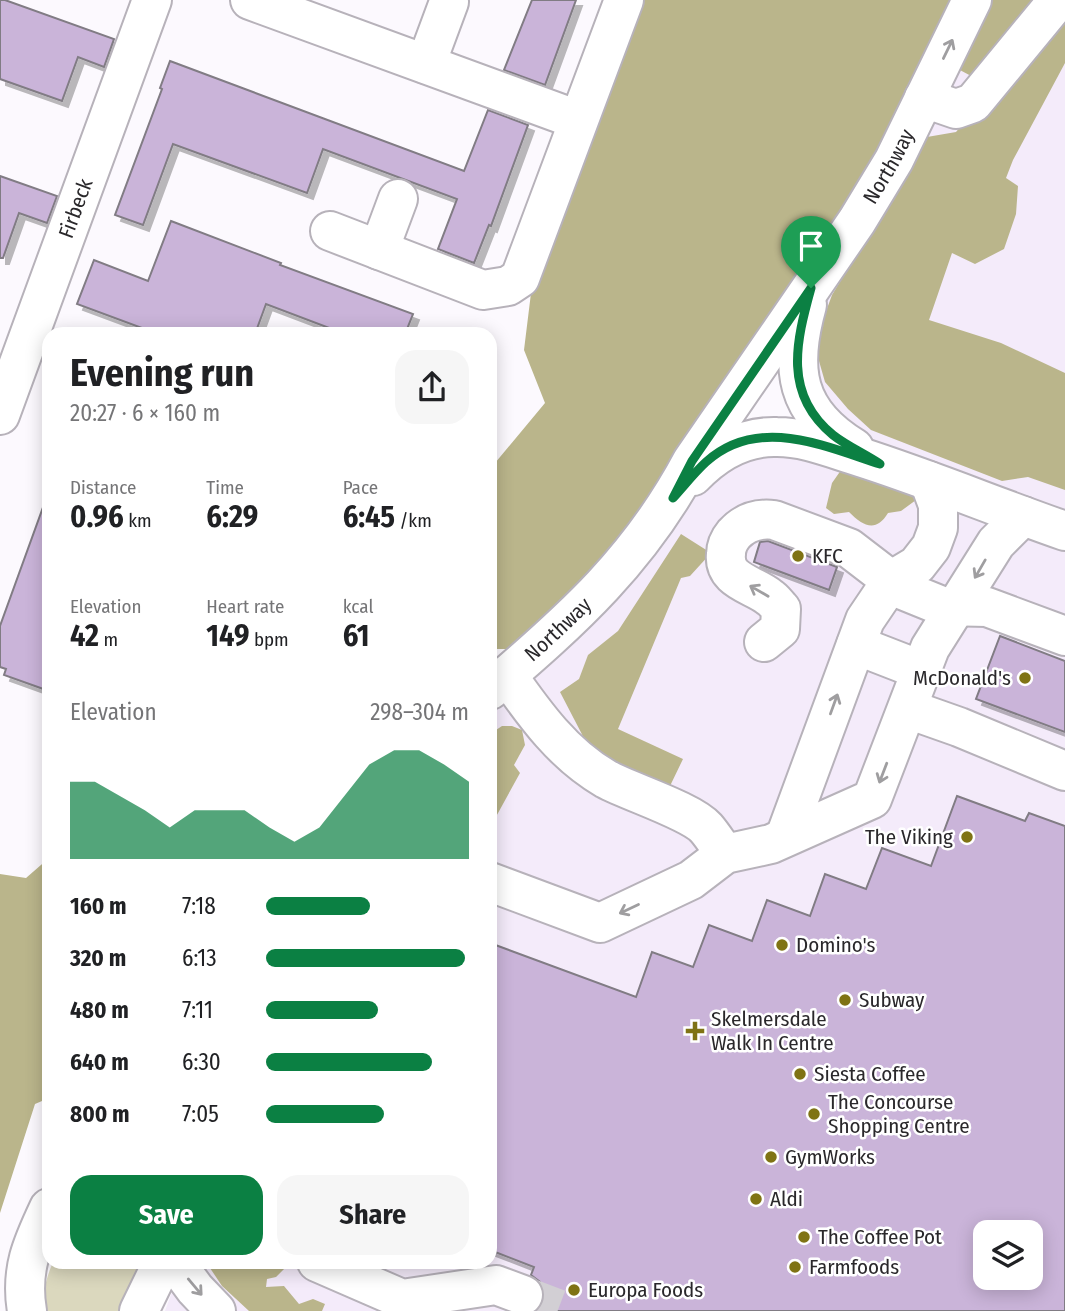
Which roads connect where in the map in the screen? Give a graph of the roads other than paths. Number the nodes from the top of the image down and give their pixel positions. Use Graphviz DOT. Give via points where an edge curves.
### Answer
graph roads {
  1 [pos="152,0"];
  2 [pos="250,0"];
  3 [pos="624,0"];
  4 [pos="971,0"];
  5 [pos="1058,0"];
  6 [pos="449,2"];
  7 [pos="426,64"];
  8 [pos="924,98"];
  9 [pos="578,120"];
  10 [pos="398,199"];
  11 [pos="330,231"];
  12 [pos="379,250"];
  13 [pos="811,288"];
  14 [pos="0,415"];
  15 [pos="880,464"];
  16 [pos="929,481"];
  17 [pos="673,498"];
  18 [pos="1023,516"];
  19 [pos="1065,531"];
  20 [pos="892,580"];
  21 [pos="959,605"];
  22 [pos="1027,622"];
  23 [pos="1065,636"];
  24 [pos="764,642"];
  25 [pos="856,645"];
  26 [pos="1065,661"];
  27 [pos="923,671"];
  28 [pos="498,683"];
  29 [pos="908,709"];
  30 [pos="985,738"];
  31 [pos="1065,751"];
  32 [pos="1065,771"];
  33 [pos="785,837"];
  34 [pos="725,854"];
  35 [pos="497,885"];
  36 [pos="42,1222"];
  37 [pos="159,1269"];
  38 [pos="180,1269"];
  39 [pos="333,1269"];
  40 [pos="0,1273"];
  41 [pos="523,1296"];
  42 [pos="27,1311"];
  43 [pos="139,1311"];
  44 [pos="216,1311"];
  1 -- 14 [label="street, Firbeck"];
  2 -- 7 [label="street"];
  3 -- 9 [label="street"];
  8 -- 4 [label="street, Northway, one-way"];
  5 -- 8 [label="street" via="973,103 956,109"];
  6 -- 7 [label="street"];
  7 -- 9 [label="street"];
  8 -- 13 [label="street, Northway" via="858,221"];
  9 -- 12 [label="street" via="520,278 508,286 483,290"];
  10 -- 12 [label="street"];
  11 -- 12 [label="street"];
  13 -- 15 [label="street" via="797,353 805,399 834,435"];
  13 -- 17 [label="street, Northway" via="692,461"];
  15 -- 16 [label="street, Northway"];
  15 -- 17 [label="street, Northway" via="799,438 751,439 708,460"];
  16 -- 18 [label="street, Northway"];
  16 -- 20 [label="street" via="938,505 938,528 917,565"];
  17 -- 28 [label="street, Northway" via="609,580"];
  18 -- 19 [label="street, Northway"];
  18 -- 21 [label="street, one-way" via="996,543"];
  20 -- 21 [label="street" via="905,591 942,606"];
  24 -- 20 [label="street, one-way" via="779,629 781,609 734,577 725,560 730,540 745,524 774,520 836,543"];
  20 -- 25 [label="street" via="865,620"];
  21 -- 22 [label="street" via="986,607"];
  21 -- 27 [label="street" via="930,648"];
  22 -- 23 [label="street"];
  22 -- 26 [label="street" via="1052,656"];
  25 -- 27 [label="street"];
  33 -- 25 [label="street, one-way"];
  27 -- 29 [label="street"];
  28 -- 34 [label="street" via="580,761 604,778 694,819 706,827"];
  29 -- 30 [label="street"];
  29 -- 33 [label="street, one-way" via="873,799"];
  30 -- 31 [label="street" via="1017,734"];
  30 -- 32 [label="street"];
  33 -- 34 [label="street"];
  34 -- 35 [label="street, one-way" via="691,880 600,923"];
  36 -- 40 [label="street"];
  36 -- 42 [label="street" via="25,1265"];
  37 -- 43 [label="street"];
  38 -- 44 [label="street, one-way"];
  39 -- 41 [label="street" via="402,1299 496,1285"];
}
